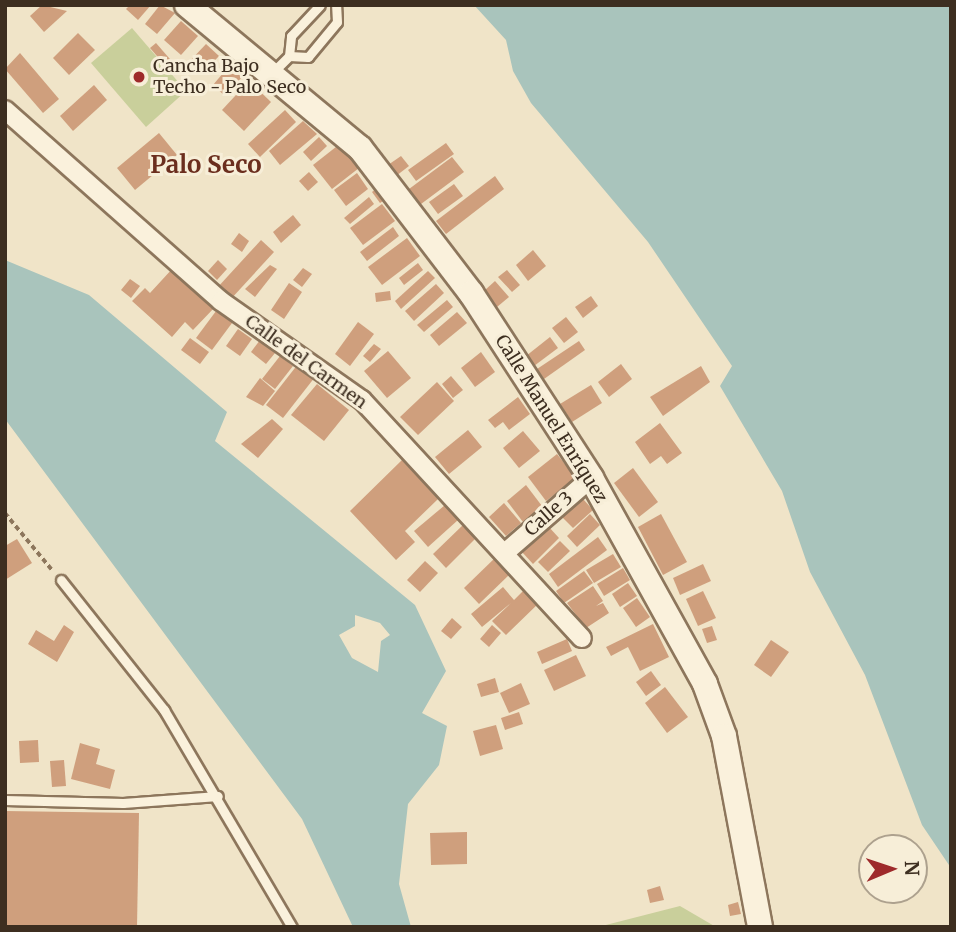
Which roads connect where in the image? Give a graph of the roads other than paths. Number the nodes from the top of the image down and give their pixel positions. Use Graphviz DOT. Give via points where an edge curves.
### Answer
graph roads {
  1 [pos="187,5"];
  2 [pos="320,5"];
  3 [pos="336,5"];
  4 [pos="289,56"];
  5 [pos="269,76"];
  6 [pos="5,110"];
  7 [pos="592,478"];
  8 [pos="507,551"];
  9 [pos="61,580"];
  10 [pos="582,638"];
  11 [pos="218,796"];
  12 [pos="5,800"];
  13 [pos="292,927"];
  14 [pos="760,927"];
  1 -- 5 [label="street, Calle Manuel Enríquez"];
  2 -- 4 [label="lane" via="291,36"];
  3 -- 4 [label="lane" via="337,22 308,57"];
  4 -- 5 [label="lane"];
  5 -- 7 [label="street, Calle Manuel Enríquez" via="360,148 471,293"];
  6 -- 8 [label="street, Calle del Carmen" via="221,300 362,400"];
  7 -- 8 [label="street, Calle 3"];
  7 -- 14 [label="street, Calle Manuel Enríquez" via="705,684 724,736"];
  8 -- 10 [label="street, Calle del Carmen"];
  9 -- 11 [label="lane" via="164,710"];
  11 -- 12 [label="lane" via="123,803"];
  11 -- 13 [label="lane"];
}
